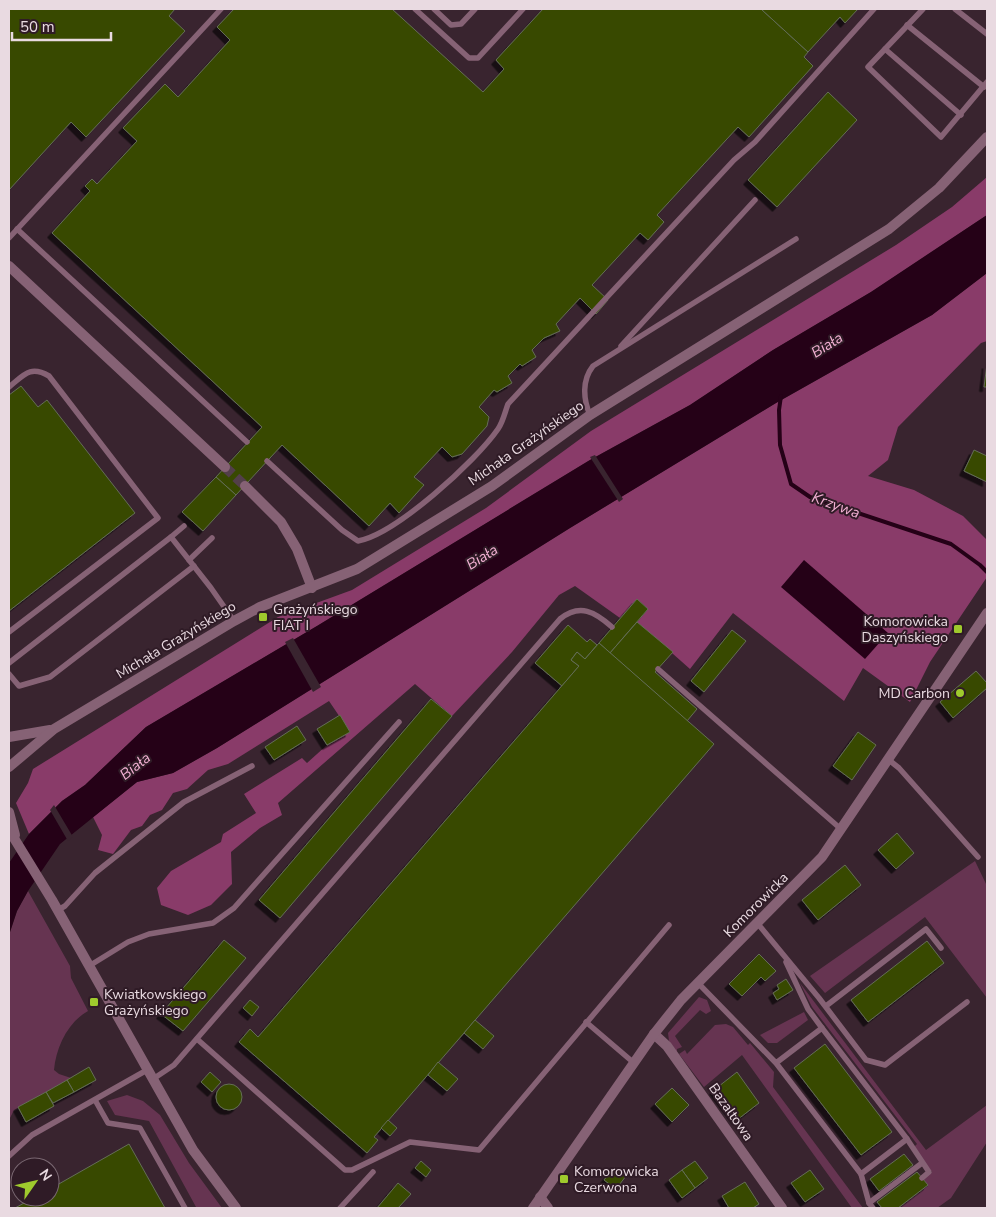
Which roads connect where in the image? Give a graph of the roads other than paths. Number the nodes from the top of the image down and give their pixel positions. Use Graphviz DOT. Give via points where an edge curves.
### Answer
graph roads {
  1 [pos="221,9"];
  2 [pos="415,9"];
  3 [pos="434,9"];
  4 [pos="475,9"];
  5 [pos="523,9"];
  6 [pos="874,9"];
  7 [pos="922,9"];
  8 [pos="955,9"];
  9 [pos="907,25"];
  10 [pos="987,34"];
  11 [pos="885,49"];
  12 [pos="986,84"];
  13 [pos="961,114"];
  14 [pos="987,137"];
  15 [pos="755,200"];
  16 [pos="17,229"];
  17 [pos="9,238"];
  18 [pos="796,238"];
  19 [pos="9,266"];
  20 [pos="616,351"];
  21 [pos="9,387"];
  22 [pos="590,414"];
  23 [pos="248,442"];
  24 [pos="268,461"];
  25 [pos="225,467"];
  26 [pos="244,486"];
  27 [pos="184,526"];
  28 [pos="171,537"];
  29 [pos="212,538"];
  30 [pos="189,560"];
  31 [pos="194,566"];
  32 [pos="312,588"];
  33 [pos="987,613"];
  34 [pos="234,621"];
  35 [pos="612,628"];
  36 [pos="9,632"];
  37 [pos="9,663"];
  38 [pos="658,668"];
  39 [pos="9,674"];
  40 [pos="399,722"];
  41 [pos="54,729"];
  42 [pos="9,737"];
  43 [pos="889,760"];
  44 [pos="252,766"];
  45 [pos="9,767"];
  46 [pos="9,812"];
  47 [pos="9,830"];
  48 [pos="842,830"];
  49 [pos="16,838"];
  50 [pos="978,857"];
  51 [pos="58,910"];
  52 [pos="758,924"];
  53 [pos="669,925"];
  54 [pos="941,948"];
  55 [pos="782,953"];
  56 [pos="89,966"];
  57 [pos="698,983"];
  58 [pos="967,1002"];
  59 [pos="826,1006"];
  60 [pos="586,1022"];
  61 [pos="822,1028"];
  62 [pos="654,1034"];
  63 [pos="197,1039"];
  64 [pos="634,1063"];
  65 [pos="776,1063"];
  66 [pos="150,1074"];
  67 [pos="95,1100"];
  68 [pos="906,1139"];
  69 [pos="9,1156"];
  70 [pos="922,1163"];
  71 [pos="373,1172"];
  72 [pos="861,1174"];
  73 [pos="922,1178"];
  74 [pos="540,1197"];
  75 [pos="871,1206"];
  76 [pos="185,1208"];
  77 [pos="236,1208"];
  78 [pos="340,1208"];
  79 [pos="533,1208"];
  80 [pos="548,1208"];
  81 [pos="782,1208"];
  1 -- 16 [label="lane"];
  2 -- 5 [label="lane" via="469,58 478,58"];
  3 -- 4 [label="lane" via="451,25 461,24"];
  6 -- 24 [label="lane" via="768,128 734,160 508,404 498,429 446,485 402,520 368,539 358,541"];
  7 -- 9 [label="lane"];
  8 -- 10 [label="lane"];
  9 -- 11 [label="lane"];
  9 -- 12 [label="lane"];
  11 -- 13 [label="lane"];
  11 -- 13 [label="lane" via="868,67 941,137"];
  12 -- 13 [label="lane"];
  14 -- 22 [label="street, Michała Grażyńskiego" via="939,188 889,229"];
  15 -- 20 [label="lane"];
  16 -- 17 [label="lane"];
  16 -- 23 [label="lane"];
  18 -- 20 [label="lane"];
  19 -- 25 [label="street"];
  20 -- 22 [label="lane" via="590,370 584,392"];
  21 -- 36 [label="lane" via="29,371 39,370 49,376 158,518"];
  22 -- 32 [label="street, Michała Grażyńskiego" via="476,496 357,569"];
  26 -- 32 [label="street" via="281,522 297,549"];
  27 -- 28 [label="lane"];
  28 -- 30 [label="lane"];
  28 -- 37 [label="lane"];
  29 -- 30 [label="lane"];
  30 -- 31 [label="lane"];
  31 -- 34 [label="lane"];
  31 -- 39 [label="lane" via="50,677 19,686"];
  32 -- 34 [label="street, Michała Grażyńskiego" via="260,607"];
  33 -- 43 [label="street, Komorowicka"];
  34 -- 41 [label="street, Michała Grażyńskiego"];
  35 -- 63 [label="lane" via="597,614 584,611 569,612 560,619"];
  38 -- 48 [label="lane"];
  40 -- 56 [label="lane" via="234,908 213,923 150,934 128,942"];
  41 -- 42 [label="street, Michała Grażyńskiego"];
  41 -- 45 [label="street, Michała Grażyńskiego"];
  43 -- 48 [label="street, Komorowicka"];
  43 -- 50 [label="lane"];
  44 -- 51 [label="lane" via="184,802 95,873"];
  46 -- 49 [label="street"];
  47 -- 49 [label="street"];
  48 -- 52 [label="street, Komorowicka" via="800,881"];
  49 -- 51 [label="street"];
  51 -- 56 [label="street"];
  52 -- 55 [label="lane"];
  52 -- 57 [label="street, Komorowicka"];
  53 -- 60 [label="lane"];
  54 -- 59 [label="lane" via="926,929"];
  55 -- 59 [label="lane"];
  55 -- 61 [label="lane" via="808,1009"];
  56 -- 66 [label="street"];
  57 -- 62 [label="street, Komorowicka"];
  57 -- 65 [label="lane"];
  58 -- 59 [label="lane" via="885,1065 866,1060"];
  60 -- 63 [label="lane" via="478,1150 410,1142 352,1170 345,1170"];
  60 -- 64 [label="lane"];
  61 -- 65 [label="lane"];
  61 -- 68 [label="lane"];
  62 -- 64 [label="street, Komorowicka"];
  62 -- 81 [label="street, Bazaltowa" via="667,1046"];
  63 -- 66 [label="lane" via="174,1065"];
  64 -- 74 [label="street, Komorowicka"];
  65 -- 72 [label="lane"];
  66 -- 67 [label="lane"];
  66 -- 77 [label="street" via="193,1150"];
  67 -- 69 [label="lane" via="32,1135"];
  67 -- 76 [label="lane" via="108,1123 140,1128"];
  68 -- 70 [label="lane"];
  68 -- 72 [label="lane"];
  70 -- 73 [label="lane" via="930,1172"];
  70 -- 75 [label="lane"];
  71 -- 78 [label="lane"];
  72 -- 75 [label="lane"];
  74 -- 79 [label="street, Komorowicka"];
  74 -- 80 [label="street"];
}
